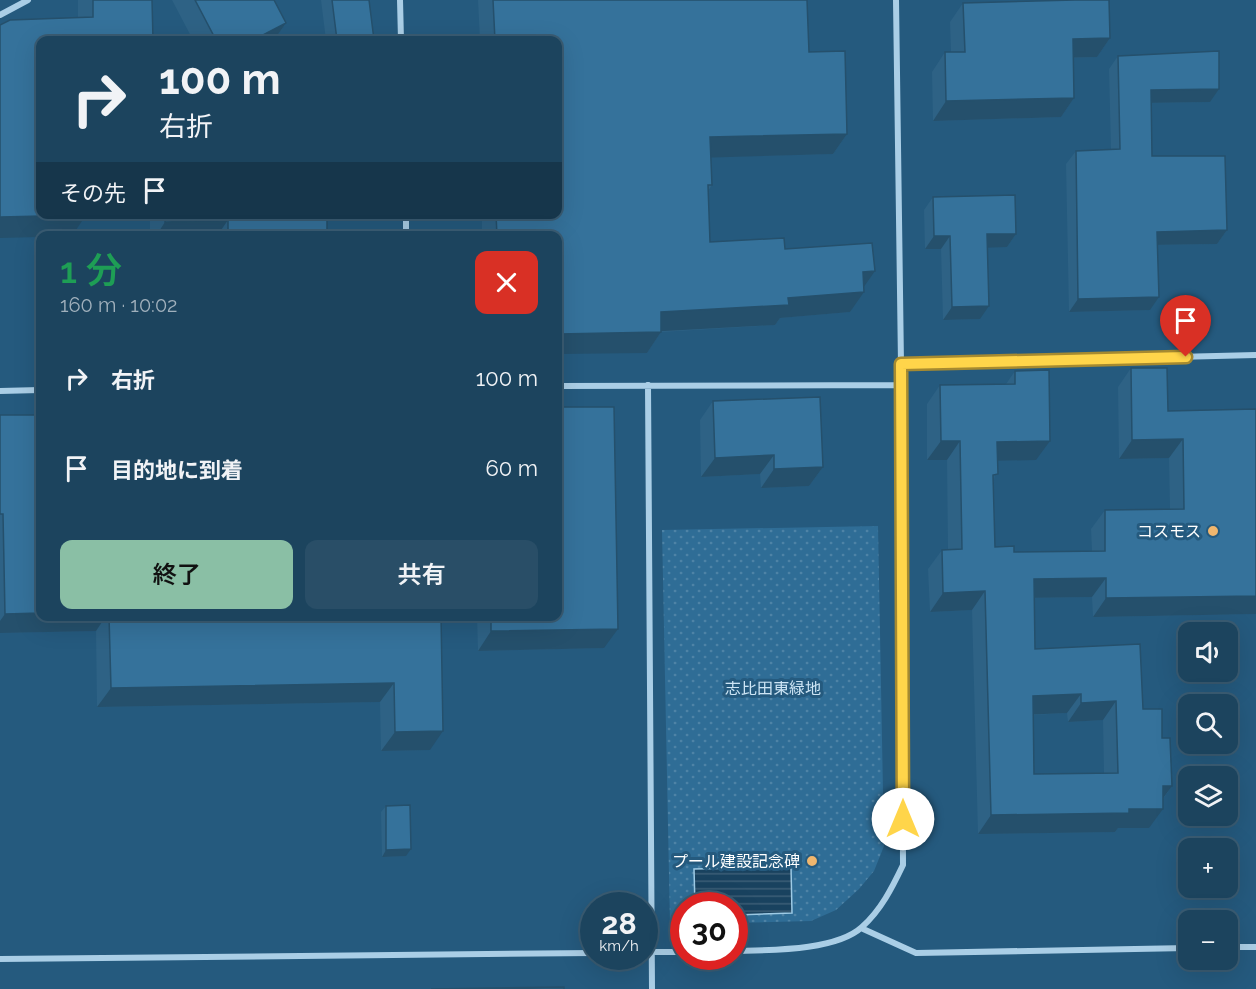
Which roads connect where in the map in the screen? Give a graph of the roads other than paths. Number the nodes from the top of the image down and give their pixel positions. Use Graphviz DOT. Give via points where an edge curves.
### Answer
graph roads {
  1 [pos="28,0"];
  2 [pos="400,0"];
  3 [pos="896,0"];
  4 [pos="0,15"];
  5 [pos="401,36"];
  6 [pos="1256,355"];
  7 [pos="901,364"];
  8 [pos="901,385"];
  9 [pos="562,386"];
  10 [pos="648,386"];
  11 [pos="36,390"];
  12 [pos="0,391"];
  13 [pos="649,892"];
  14 [pos="861,928"];
  15 [pos="1256,946"];
  16 [pos="1238,947"];
  17 [pos="1178,948"];
  18 [pos="748,951"];
  19 [pos="580,953"];
  20 [pos="0,959"];
  21 [pos="650,970"];
  22 [pos="652,989"];
  1 -- 4 [label="street"];
  2 -- 5 [label="street"];
  3 -- 7 [label="street"];
  6 -- 7 [label="street"];
  7 -- 8 [label="street"];
  8 -- 10 [label="street"];
  8 -- 14 [label="street" via="903,865 885,902"];
  9 -- 10 [label="street"];
  10 -- 13 [label="street"];
  11 -- 12 [label="street"];
  14 -- 17 [label="street" via="916,953"];
  14 -- 18 [label="street" via="839,940 786,950"];
  15 -- 16 [label="street"];
  19 -- 20 [label="street"];
  21 -- 22 [label="street"];
}
